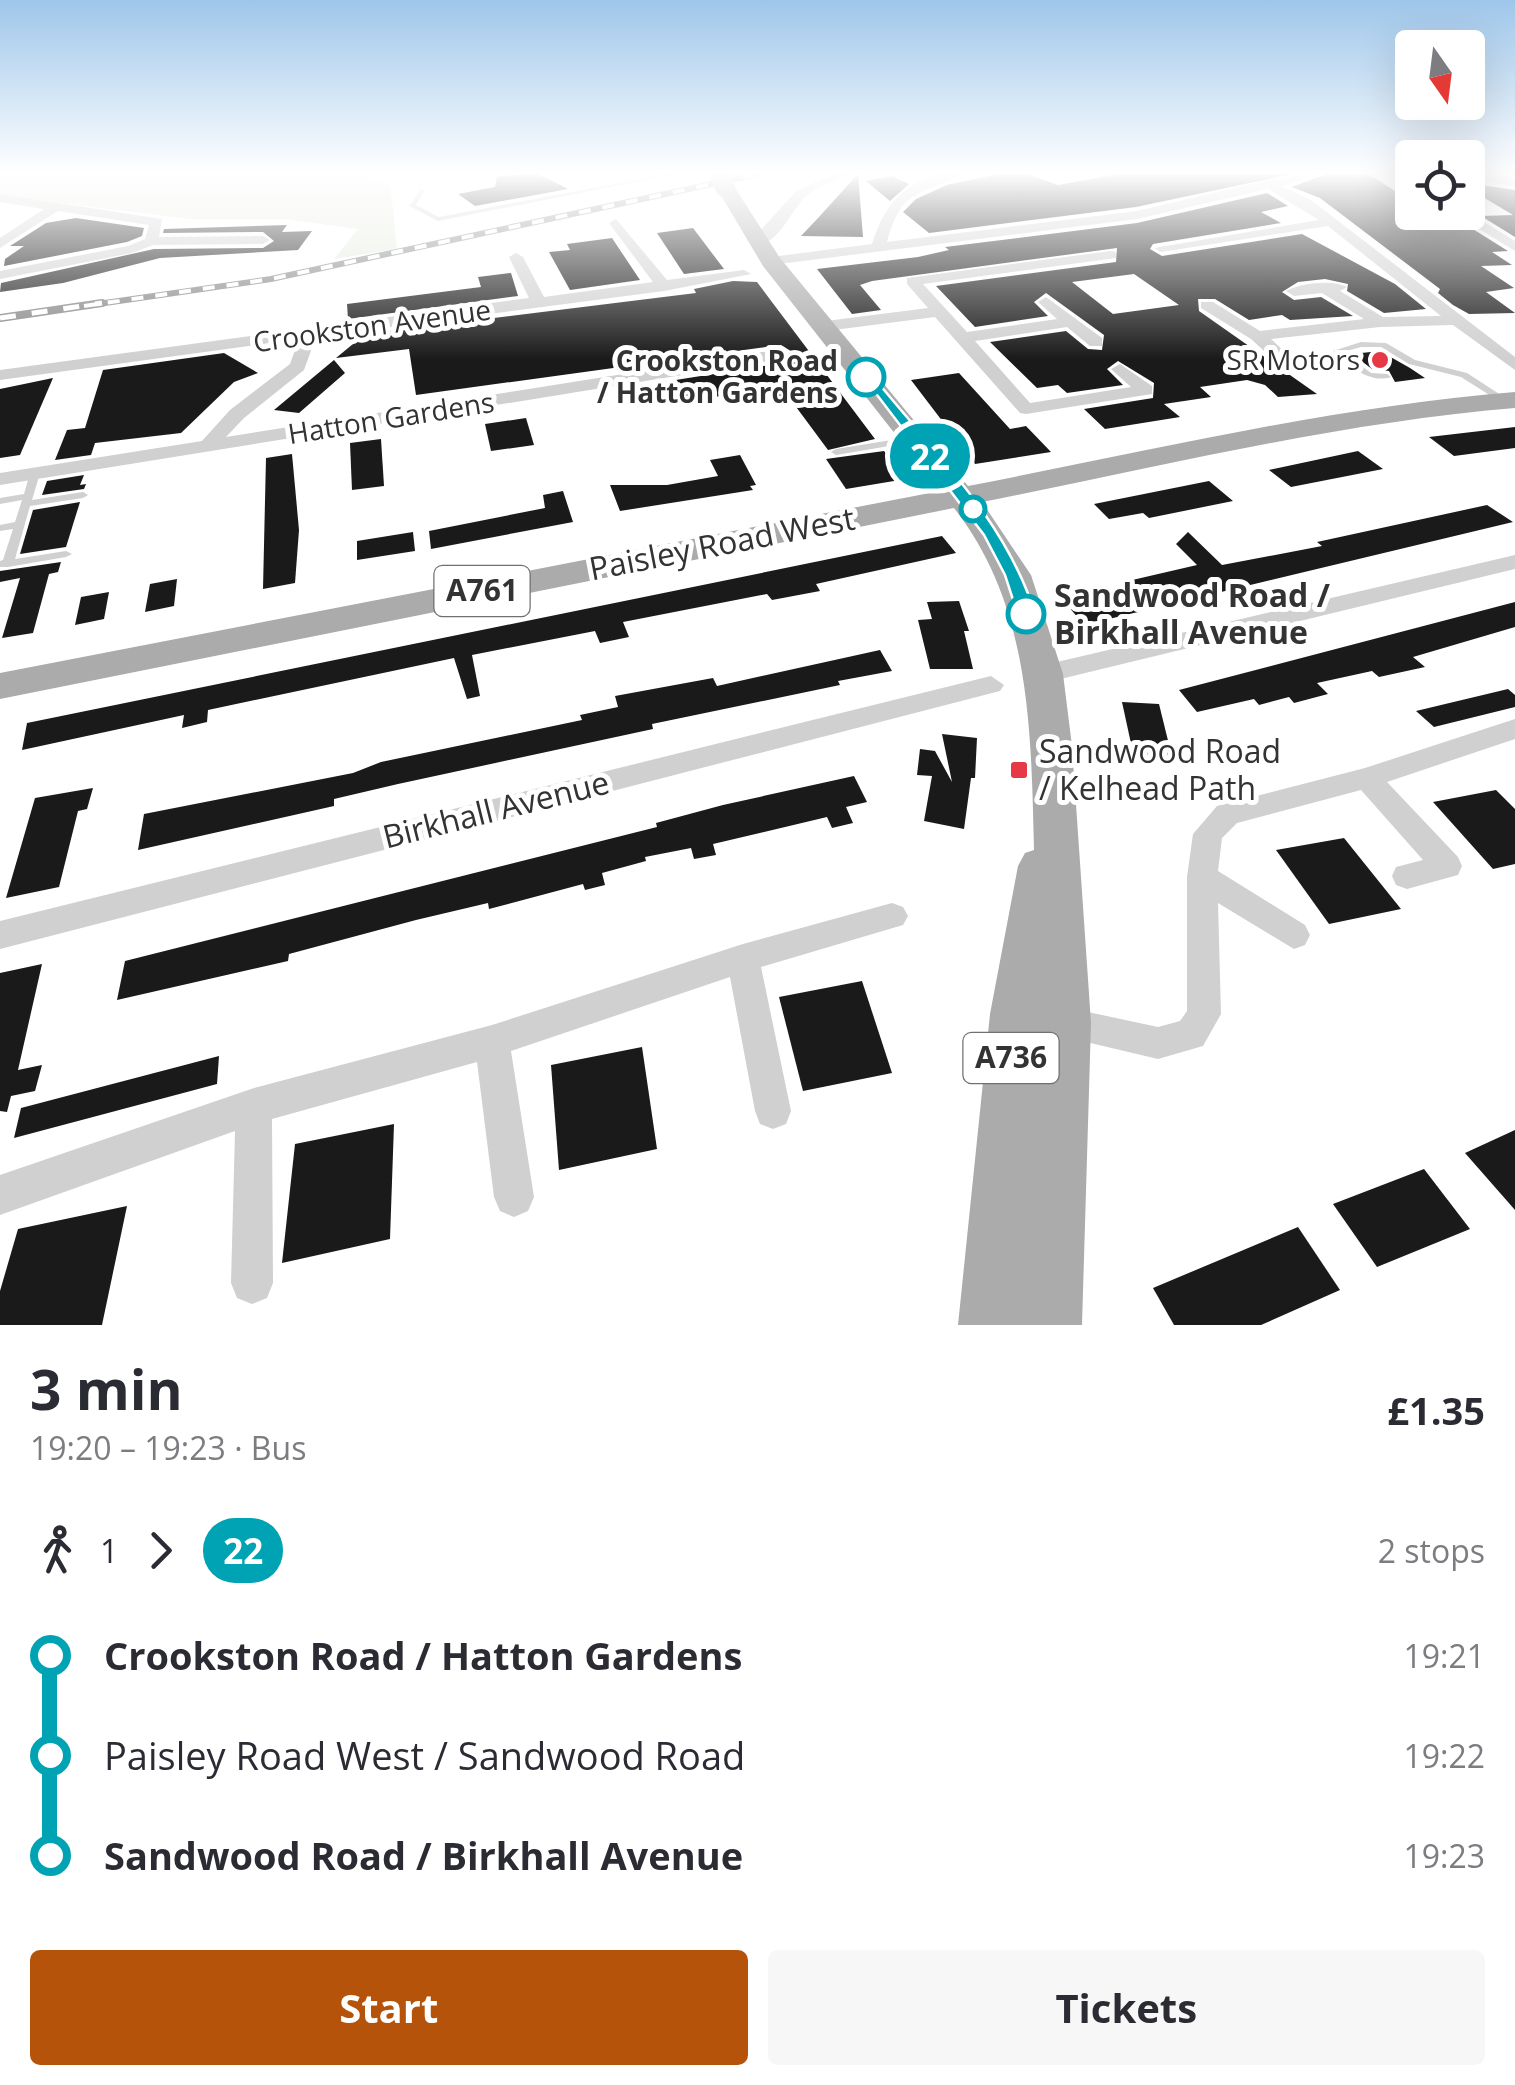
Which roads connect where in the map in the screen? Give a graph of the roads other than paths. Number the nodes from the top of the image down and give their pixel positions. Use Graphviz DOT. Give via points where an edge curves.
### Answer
graph roads {
  1 [pos="153,236"];
  2 [pos="626,236"];
  3 [pos="754,236"];
  4 [pos="772,236"];
  5 [pos="881,236"];
  6 [pos="973,236"];
  7 [pos="1256,236"];
  8 [pos="1348,236"];
  9 [pos="151,241"];
  10 [pos="264,241"];
  11 [pos="878,248"];
  12 [pos="1161,248"];
  13 [pos="764,252"];
  14 [pos="516,257"];
  15 [pos="1103,258"];
  16 [pos="744,274"];
  17 [pos="0,275"];
  18 [pos="664,286"];
  19 [pos="1294,291"];
  20 [pos="1228,301"];
  21 [pos="539,302"];
  22 [pos="1046,302"];
  23 [pos="1188,305"];
  24 [pos="1207,305"];
  25 [pos="938,312"];
  26 [pos="1458,320"];
  27 [pos="1070,322"];
  28 [pos="1380,322"];
  29 [pos="826,326"];
  30 [pos="308,336"];
  31 [pos="1257,336"];
  32 [pos="962,338"];
  33 [pos="1096,342"];
  34 [pos="782,354"];
  35 [pos="1292,367"];
  36 [pos="1434,368"];
  37 [pos="1120,369"];
  38 [pos="1418,373"];
  39 [pos="0,374"];
  40 [pos="1387,377"];
  41 [pos="1502,382"];
  42 [pos="916,439"];
  43 [pos="207,447"];
  44 [pos="836,452"];
  45 [pos="36,473"];
  46 [pos="0,479"];
  47 [pos="956,488"];
  48 [pos="82,495"];
  49 [pos="27,500"];
  50 [pos="0,501"];
  51 [pos="20,526"];
  52 [pos="0,528"];
  53 [pos="66,554"];
  54 [pos="1515,562"];
  55 [pos="4,564"];
  56 [pos="0,665"];
  57 [pos="1044,674"];
  58 [pos="991,685"];
  59 [pos="0,686"];
  60 [pos="1513,732"];
  61 [pos="1366,778"];
  62 [pos="1407,876"];
  63 [pos="1202,877"];
  64 [pos="892,916"];
  65 [pos="0,934"];
  66 [pos="1294,935"];
  67 [pos="743,958"];
  68 [pos="1040,1019"];
  69 [pos="492,1041"];
  70 [pos="254,1106"];
  71 [pos="774,1111"];
  72 [pos="0,1195"];
  73 [pos="514,1197"];
  74 [pos="252,1283"];
  75 [pos="990,1325"];
  76 [pos="1050,1325"];
  1 -- 9 [label="street"];
  2 -- 18 [label="street"];
  3 -- 13 [label="main road, A736"];
  4 -- 13 [label="street"];
  5 -- 11 [label="street"];
  6 -- 11 [label="street"];
  7 -- 12 [label="street"];
  8 -- 26 [label="street"];
  9 -- 10 [label="street"];
  9 -- 17 [label="street"];
  11 -- 13 [label="street"];
  13 -- 29 [label="main road, A736"];
  14 -- 21 [label="street"];
  15 -- 25 [label="street" via="912,281"];
  16 -- 18 [label="street, Crookston Avenue"];
  18 -- 21 [label="street, Crookston Avenue"];
  19 -- 28 [label="street" via="1333,288"];
  20 -- 24 [label="street"];
  21 -- 30 [label="street, Crookston Avenue"];
  22 -- 27 [label="street"];
  23 -- 24 [label="street"];
  24 -- 31 [label="street"];
  25 -- 29 [label="street"];
  25 -- 32 [label="street"];
  26 -- 28 [label="street"];
  26 -- 41 [label="street"];
  27 -- 32 [label="street"];
  27 -- 33 [label="street"];
  28 -- 31 [label="street"];
  29 -- 42 [label="main road, A736"];
  30 -- 39 [label="street, Crookston Avenue"];
  30 -- 43 [label="street" via="298,366"];
  31 -- 35 [label="street"];
  32 -- 37 [label="street" via="1026,409 1146,390"];
  34 -- 43 [label="street, Hatton Gardens"];
  36 -- 38 [label="lane"];
  36 -- 40 [label="lane" via="1383,345 1337,350 1370,375"];
  36 -- 41 [label="lane"];
  41 -- 47 [label="main road, Paisley Road West / A761"];
  42 -- 44 [label="lane"];
  42 -- 47 [label="main road, A736"];
  43 -- 45 [label="street, Hatton Gardens"];
  45 -- 46 [label="street, Hatton Gardens"];
  45 -- 49 [label="lane"];
  47 -- 56 [label="main road, Paisley Road West / A761"];
  47 -- 57 [label="main road, A736" via="1014,575"];
  47 -- 59 [label="main road, Paisley Road West / A761"];
  48 -- 49 [label="lane"];
  49 -- 50 [label="lane"];
  49 -- 51 [label="lane"];
  51 -- 52 [label="lane"];
  51 -- 55 [label="lane"];
  53 -- 55 [label="lane"];
  54 -- 57 [label="street"];
  57 -- 68 [label="main road, A736" via="1054,794"];
  58 -- 65 [label="street, Birkhall Avenue"];
  60 -- 61 [label="street"];
  61 -- 62 [label="street" via="1447,866"];
  61 -- 63 [label="street" via="1227,814 1208,834"];
  63 -- 66 [label="street"];
  63 -- 68 [label="street" via="1204,1014 1192,1035 1158,1042"];
  64 -- 67 [label="street"];
  67 -- 69 [label="street"];
  67 -- 71 [label="street"];
  68 -- 75 [label="main road, A736"];
  68 -- 76 [label="main road, A736"];
  69 -- 70 [label="street"];
  69 -- 73 [label="street"];
  70 -- 72 [label="street"];
  70 -- 74 [label="street"];
}
